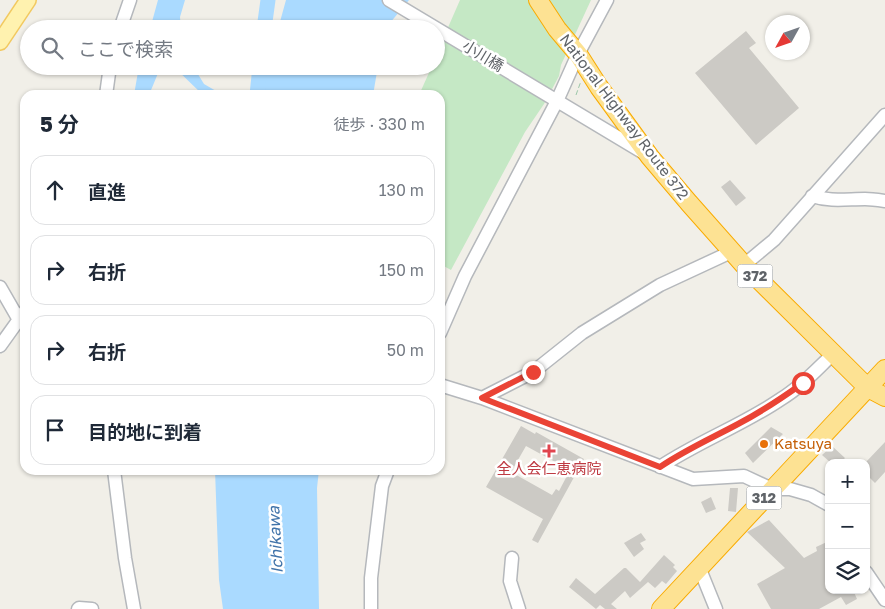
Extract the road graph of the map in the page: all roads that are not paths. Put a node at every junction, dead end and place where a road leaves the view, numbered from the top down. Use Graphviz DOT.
graph roads {
  1 [pos="28,0"];
  2 [pos="130,0"];
  3 [pos="389,0"];
  4 [pos="538,0"];
  5 [pos="607,0"];
  6 [pos="123,20"];
  7 [pos="422,20"];
  8 [pos="445,34"];
  9 [pos="0,42"];
  10 [pos="578,54"];
  11 [pos="109,75"];
  12 [pos="107,90"];
  13 [pos="554,99"];
  14 [pos="885,115"];
  15 [pos="650,157"];
  16 [pos="812,196"];
  17 [pos="885,201"];
  18 [pos="731,252"];
  19 [pos="744,265"];
  20 [pos="0,287"];
  21 [pos="20,313"];
  22 [pos="20,319"];
  23 [pos="445,322"];
  24 [pos="0,346"];
  25 [pos="833,354"];
  26 [pos="885,369"];
  27 [pos="445,387"];
  28 [pos="868,388"];
  29 [pos="885,397"];
  30 [pos="482,398"];
  31 [pos="660,467"];
  32 [pos="115,475"];
  33 [pos="386,475"];
  34 [pos="772,489"];
  35 [pos="827,504"];
  36 [pos="512,558"];
  37 [pos="699,567"];
  38 [pos="870,578"];
  39 [pos="885,600"];
  40 [pos="78,609"];
  41 [pos="92,609"];
  42 [pos="134,609"];
  43 [pos="371,609"];
  44 [pos="519,609"];
  45 [pos="661,609"];
  46 [pos="716,609"];
  1 -- 9 [label="main road"];
  2 -- 6 [label="street"];
  3 -- 7 [label="street, 小川橋"];
  4 -- 10 [label="highway, National Highway Route 372 / 372"];
  5 -- 10 [label="street"];
  8 -- 13 [label="street, 小川橋"];
  10 -- 13 [label="street"];
  10 -- 15 [label="highway, National Highway Route 372 / 372"];
  11 -- 12 [label="street"];
  13 -- 15 [label="street, 小川橋"];
  13 -- 23 [label="street"];
  14 -- 16 [label="street"];
  15 -- 18 [label="highway, National Highway Route 372 / 372"];
  16 -- 17 [label="street"];
  16 -- 19 [label="street"];
  18 -- 19 [label="highway, National Highway Route 372 / 372"];
  18 -- 30 [label="street"];
  19 -- 25 [label="highway, National Highway Route 372 / 372"];
  20 -- 21 [label="street"];
  22 -- 24 [label="street"];
  25 -- 28 [label="highway, National Highway Route 372 / 372"];
  25 -- 31 [label="street"];
  26 -- 28 [label="highway, 312"];
  27 -- 30 [label="street"];
  28 -- 29 [label="highway, National Highway Route 372 / 372"];
  28 -- 34 [label="highway, 312"];
  30 -- 31 [label="street"];
  31 -- 34 [label="street"];
  32 -- 42 [label="street"];
  33 -- 43 [label="street"];
  34 -- 35 [label="street"];
  34 -- 37 [label="highway, 312"];
  36 -- 44 [label="street"];
  37 -- 45 [label="highway, 312"];
  37 -- 46 [label="street"];
  38 -- 39 [label="street"];
  40 -- 41 [label="street"];
}
